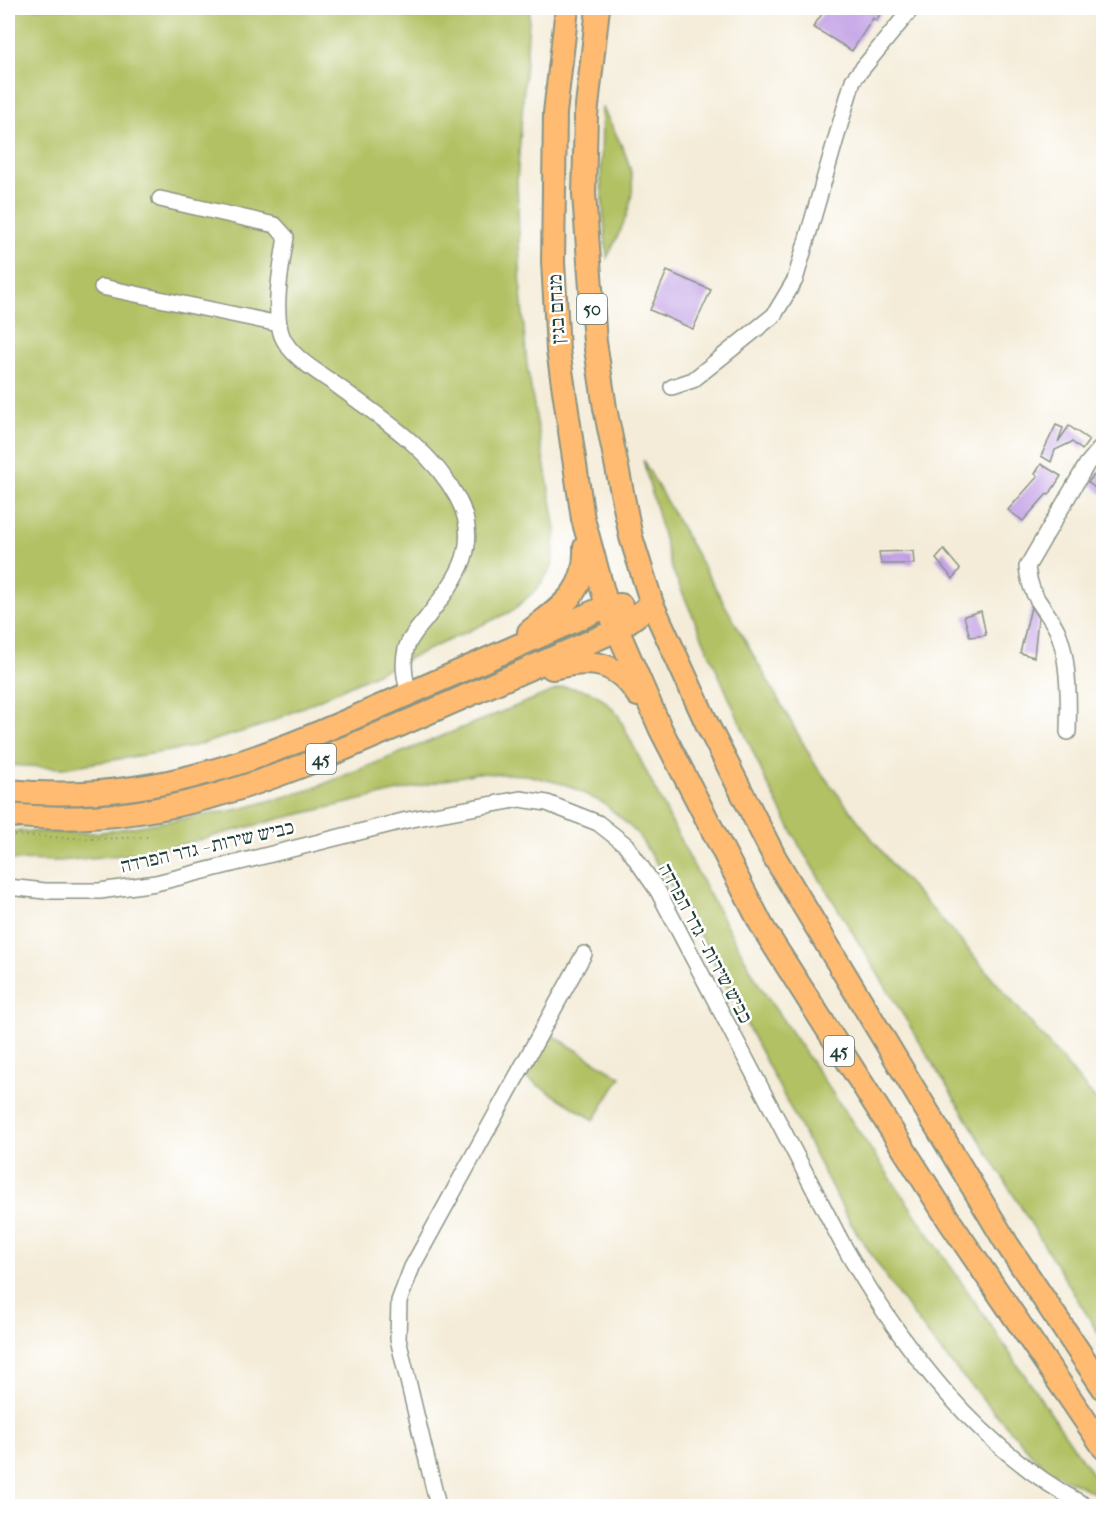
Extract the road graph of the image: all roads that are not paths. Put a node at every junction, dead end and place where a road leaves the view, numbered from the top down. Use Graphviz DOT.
graph roads {
  1 [pos="567,8"];
  2 [pos="598,8"];
  3 [pos="912,8"];
  4 [pos="160,199"];
  5 [pos="102,287"];
  6 [pos="279,324"];
  7 [pos="672,387"];
  8 [pos="1104,444"];
  9 [pos="583,519"];
  10 [pos="652,604"];
  11 [pos="607,606"];
  12 [pos="616,630"];
  13 [pos="503,652"];
  14 [pos="501,680"];
  15 [pos="410,694"];
  16 [pos="661,730"];
  17 [pos="1068,732"];
  18 [pos="8,791"];
  19 [pos="8,815"];
  20 [pos="8,887"];
  21 [pos="584,954"];
  22 [pos="1104,1389"];
  23 [pos="1104,1448"];
  24 [pos="438,1506"];
  25 [pos="1086,1506"];
  1 -- 9 [label="highway, מנחם בגין / 50"];
  2 -- 10 [label="highway, מנחם בגין / 50"];
  3 -- 7 [label="street"];
  4 -- 6 [label="street"];
  5 -- 6 [label="street"];
  6 -- 15 [label="street"];
  8 -- 17 [label="street"];
  9 -- 11 [label="highway, מנחם בגין / 50"];
  9 -- 13 [label="highway"];
  10 -- 11 [label="highway, 45"];
  10 -- 12 [label="highway, 45"];
  10 -- 22 [label="highway, 45"];
  11 -- 12 [label="highway, 45"];
  11 -- 13 [label="highway, 45"];
  12 -- 14 [label="highway, 45"];
  12 -- 16 [label="highway, 45"];
  13 -- 15 [label="highway, 45"];
  14 -- 16 [label="highway"];
  14 -- 19 [label="highway, 45"];
  15 -- 18 [label="highway, 45"];
  16 -- 23 [label="highway, 45"];
  20 -- 25 [label="street, כביש שירות - גדר הפרדה"];
  21 -- 24 [label="street"];
}
